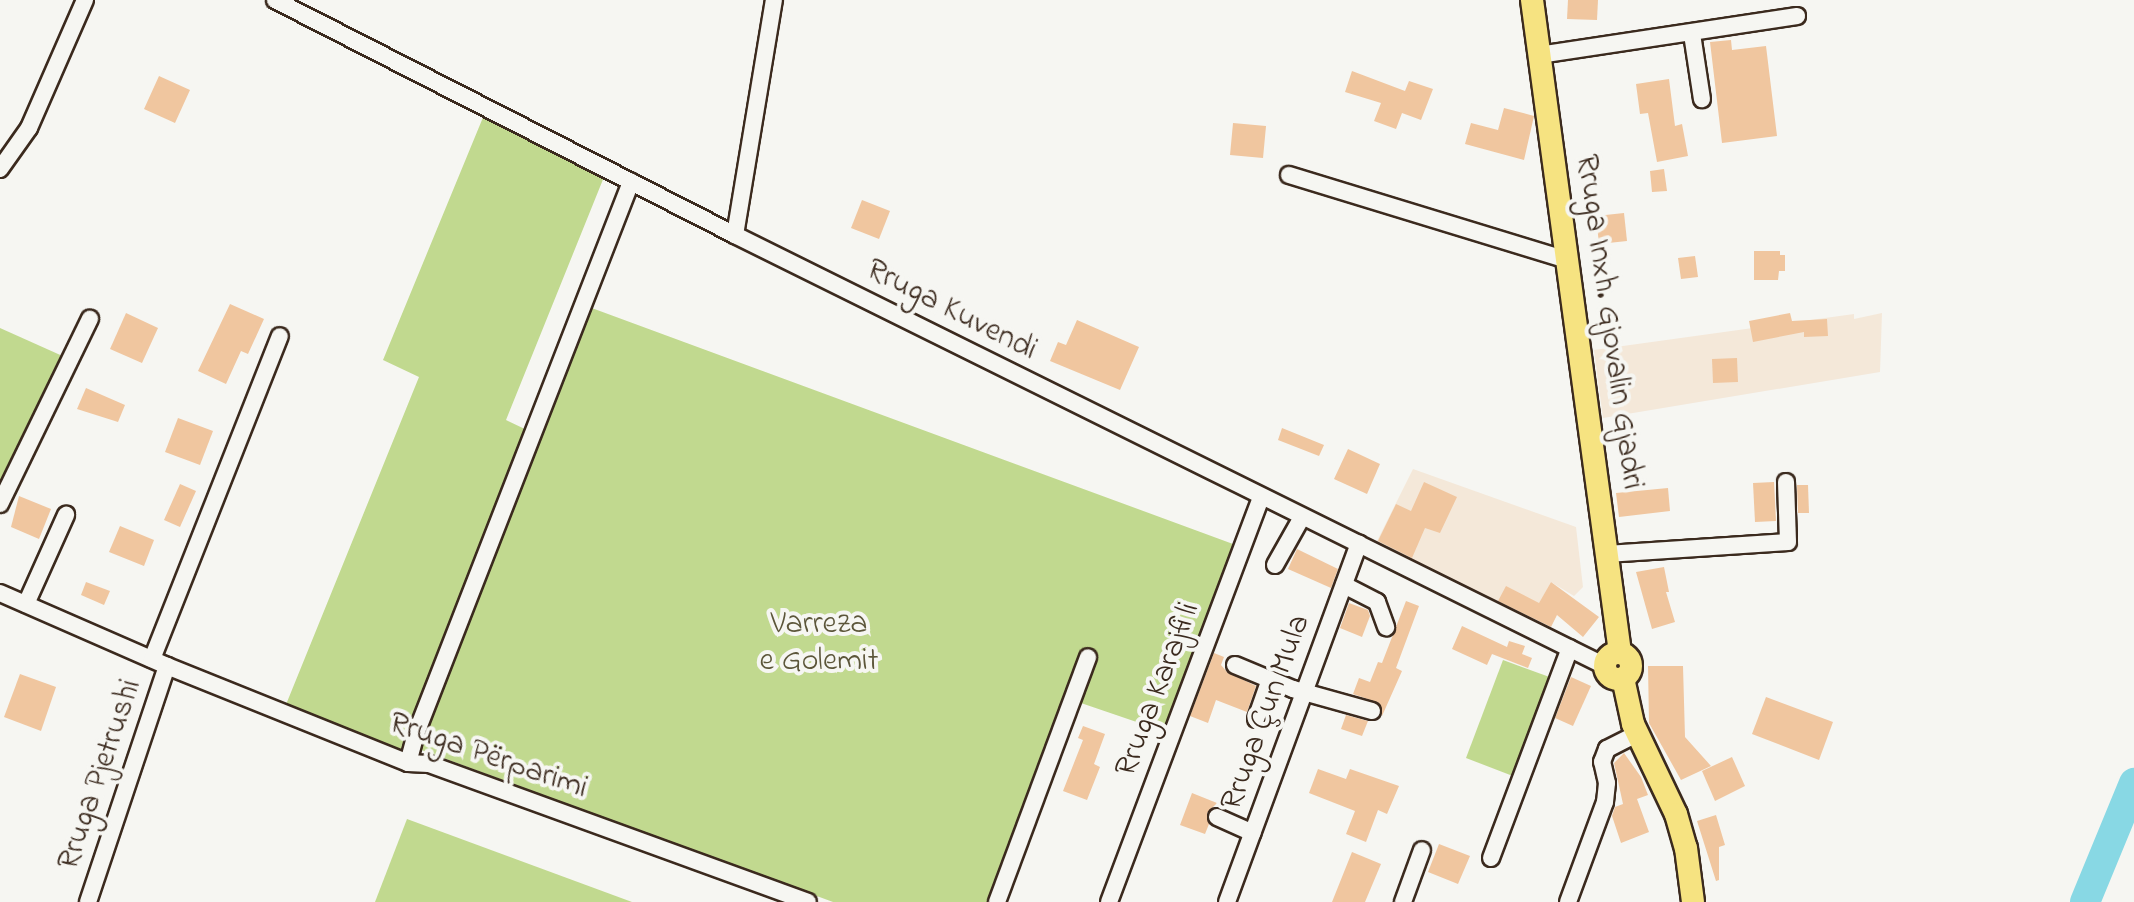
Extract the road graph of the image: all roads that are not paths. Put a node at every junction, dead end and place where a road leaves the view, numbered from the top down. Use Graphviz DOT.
graph roads {
  1 [pos="85,0"];
  2 [pos="275,0"];
  3 [pos="774,0"];
  4 [pos="1532,0"];
  5 [pos="1797,16"];
  6 [pos="1692,34"];
  7 [pos="1539,55"];
  8 [pos="1702,99"];
  9 [pos="0,169"];
  10 [pos="1289,175"];
  11 [pos="631,182"];
  12 [pos="735,235"];
  13 [pos="1567,260"];
  14 [pos="90,319"];
  15 [pos="280,336"];
  16 [pos="1786,482"];
  17 [pos="1261,497"];
  18 [pos="0,504"];
  19 [pos="66,515"];
  20 [pos="1302,517"];
  21 [pos="1359,544"];
  22 [pos="1607,554"];
  23 [pos="1275,565"];
  24 [pos="1344,585"];
  25 [pos="0,593"];
  26 [pos="26,604"];
  27 [pos="1386,627"];
  28 [pos="1570,648"];
  29 [pos="1088,657"];
  30 [pos="160,662"];
  31 [pos="1235,665"];
  32 [pos="1616,666"];
  33 [pos="1270,679"];
  34 [pos="1305,691"];
  35 [pos="1372,711"];
  36 [pos="1256,719"];
  37 [pos="1637,734"];
  38 [pos="408,763"];
  39 [pos="1217,817"];
  40 [pos="1253,833"];
  41 [pos="1422,850"];
  42 [pos="1491,858"];
  43 [pos="88,902"];
  44 [pos="808,902"];
  45 [pos="997,902"];
  46 [pos="1109,902"];
  47 [pos="1227,902"];
  48 [pos="1403,902"];
  49 [pos="1568,902"];
  50 [pos="1693,902"];
  1 -- 9 [label="street"];
  2 -- 11 [label="street, Rruga Kuvendi"];
  3 -- 12 [label="street"];
  4 -- 7 [label="main road, Rruga Inxh. Gjovalin Gjadri"];
  5 -- 6 [label="street"];
  6 -- 7 [label="street"];
  6 -- 8 [label="street"];
  7 -- 13 [label="main road, Rruga Inxh. Gjovalin Gjadri"];
  10 -- 13 [label="street"];
  11 -- 12 [label="street, Rruga Kuvendi"];
  11 -- 38 [label="street"];
  12 -- 17 [label="street, Rruga Kuvendi"];
  13 -- 22 [label="main road, Rruga Inxh. Gjovalin Gjadri"];
  14 -- 18 [label="street"];
  15 -- 30 [label="street"];
  16 -- 22 [label="street"];
  17 -- 20 [label="street, Rruga Kuvendi"];
  17 -- 46 [label="street, Rruga Karajfili"];
  19 -- 26 [label="street"];
  20 -- 21 [label="street, Rruga Kuvendi"];
  20 -- 23 [label="street"];
  21 -- 24 [label="street, Rruga Çun Mula"];
  21 -- 28 [label="street, Rruga Kuvendi"];
  22 -- 32 [label="main road, Rruga Inxh. Gjovalin Gjadri"];
  24 -- 27 [label="street"];
  24 -- 34 [label="street, Rruga Çun Mula"];
  25 -- 26 [label="street, Rruga Përparimi"];
  26 -- 30 [label="street, Rruga Përparimi"];
  28 -- 32 [label="street, Rruga Kuvendi"];
  28 -- 42 [label="street"];
  29 -- 45 [label="street"];
  30 -- 38 [label="street, Rruga Përparimi"];
  30 -- 43 [label="street, Rruga Pjetrushi"];
  31 -- 33 [label="street"];
  32 -- 37 [label="main road, Rruga Inxh. Gjovalin Gjadri"];
  33 -- 34 [label="street"];
  33 -- 36 [label="street"];
  34 -- 35 [label="street"];
  34 -- 40 [label="street, Rruga Çun Mula"];
  37 -- 49 [label="street"];
  37 -- 50 [label="main road, Rruga Inxh. Gjovalin Gjadri"];
  38 -- 44 [label="street, Rruga Përparimi"];
  39 -- 40 [label="street"];
  40 -- 47 [label="street, Rruga Çun Mula"];
  41 -- 48 [label="street"];
}
